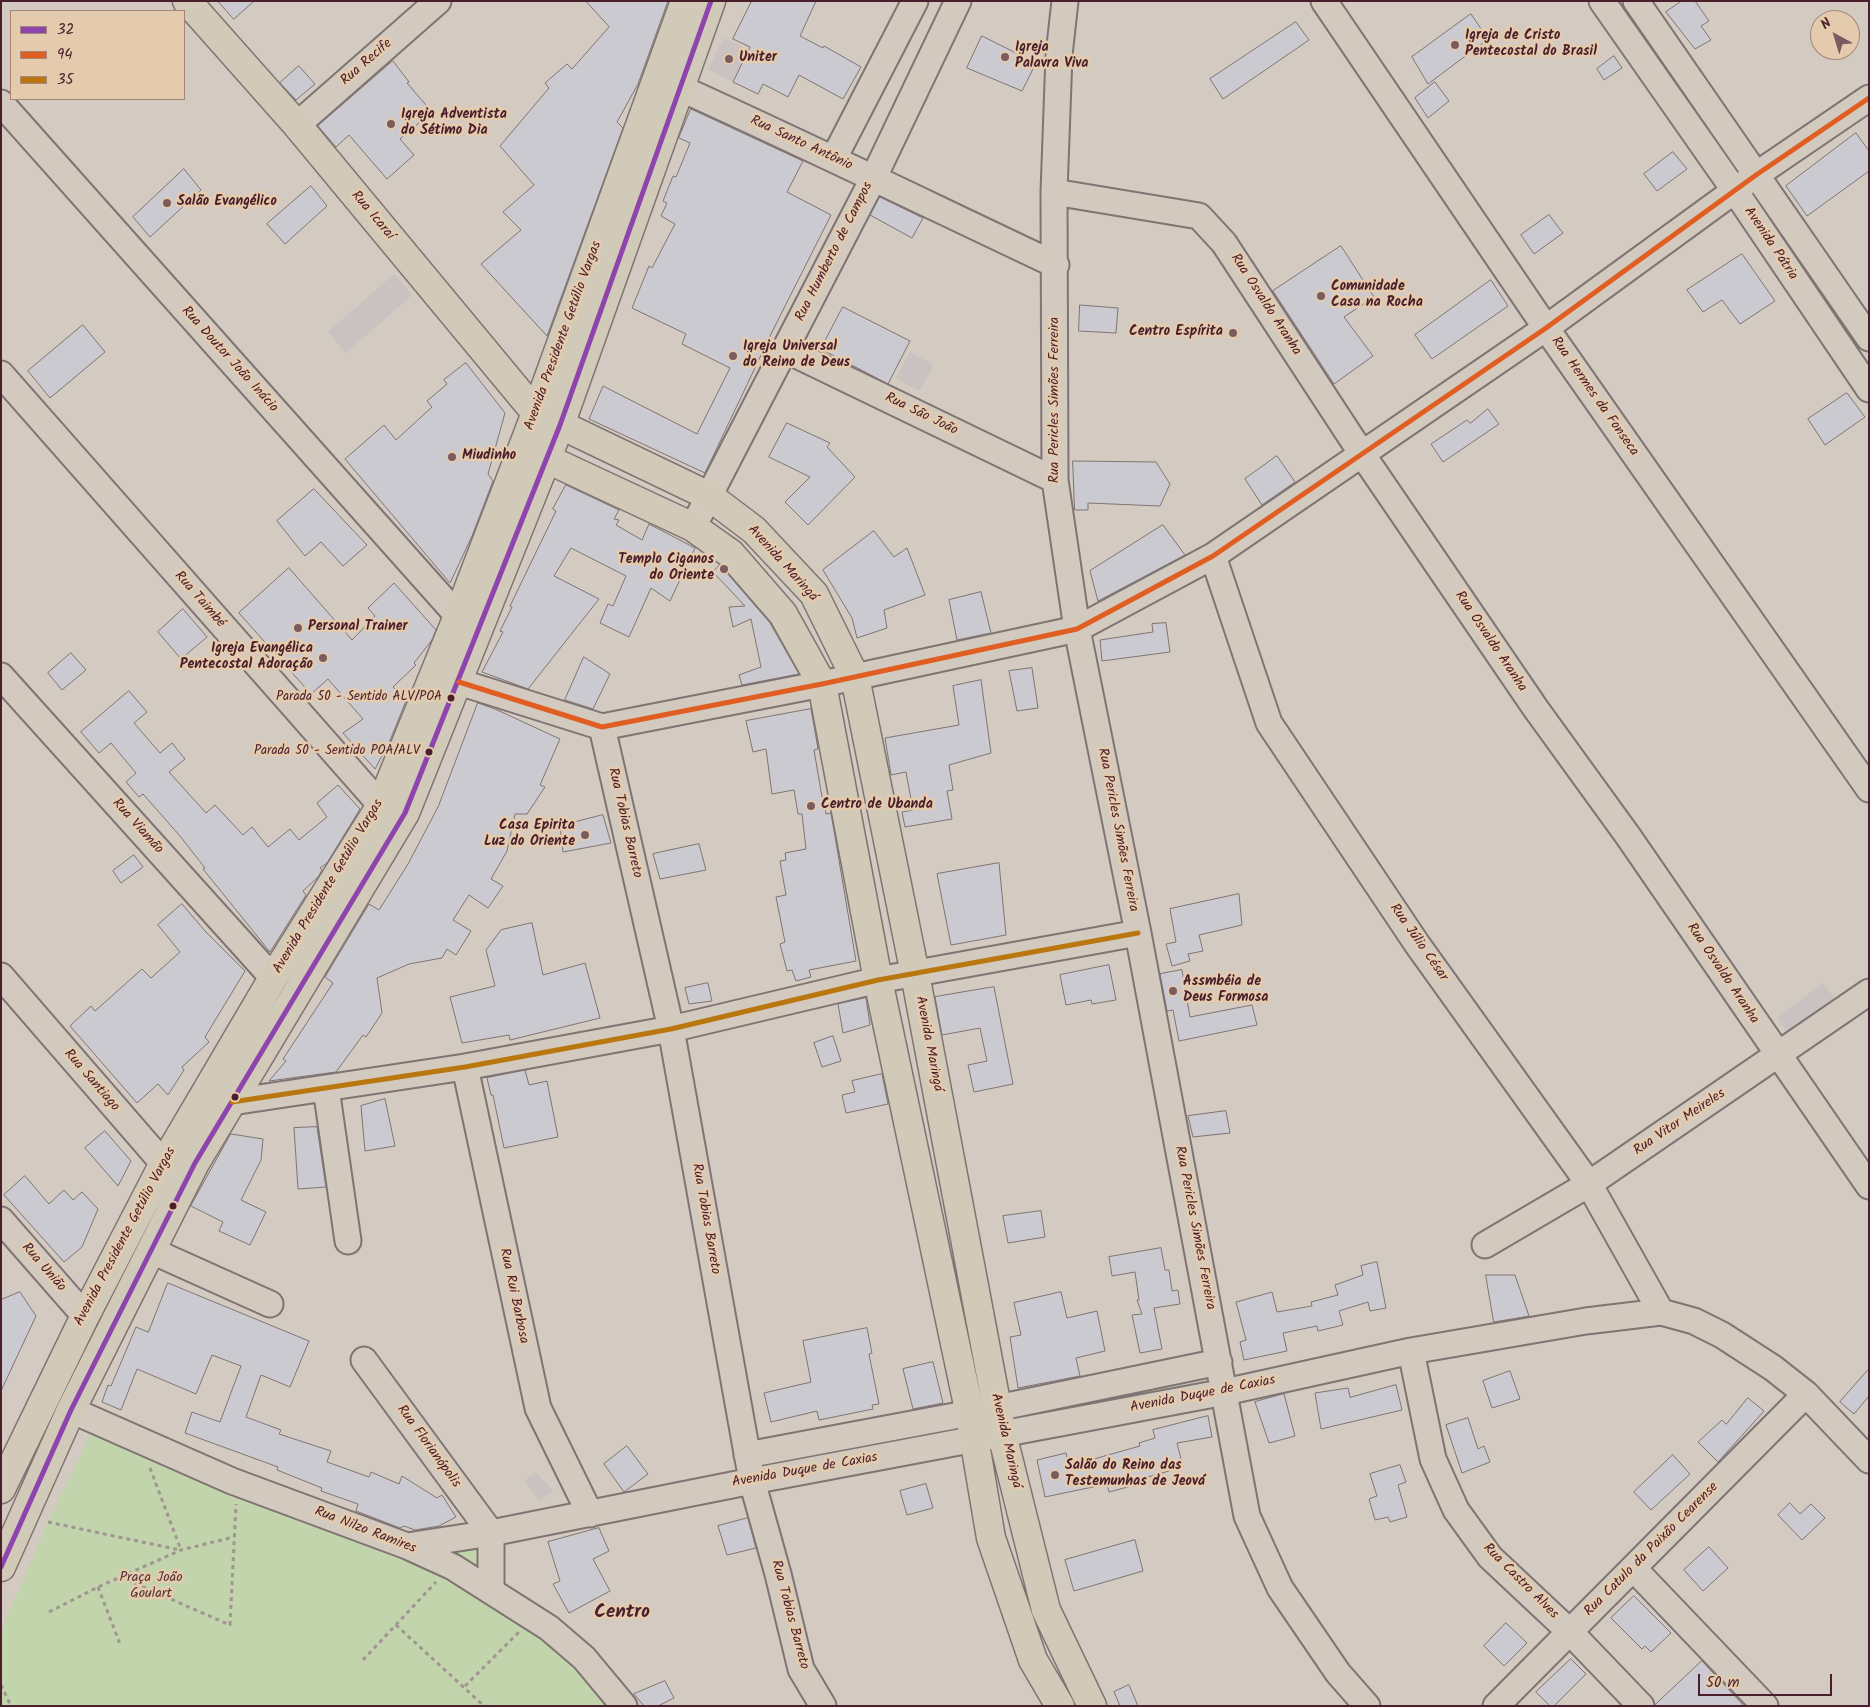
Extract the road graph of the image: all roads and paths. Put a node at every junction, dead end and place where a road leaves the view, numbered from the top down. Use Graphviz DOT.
graph roads {
  1 [pos="187,1"];
  2 [pos="438,1"];
  3 [pos="685,1"];
  4 [pos="711,1"];
  5 [pos="915,1"];
  6 [pos="958,1"];
  7 [pos="1065,1"];
  8 [pos="1324,1"];
  9 [pos="1602,1"];
  10 [pos="1636,1"];
  11 [pos="680,88"];
  12 [pos="1869,98"];
  13 [pos="1,103"];
  14 [pos="297,125"];
  15 [pos="834,158"];
  16 [pos="1756,174"];
  17 [pos="872,179"];
  18 [pos="1735,191"];
  19 [pos="1054,192"];
  20 [pos="1056,265"];
  21 [pos="1546,328"];
  22 [pos="1869,338"];
  23 [pos="786,350"];
  24 [pos="1,374"];
  25 [pos="1869,389"];
  26 [pos="548,419"];
  27 [pos="523,448"];
  28 [pos="1362,454"];
  29 [pos="547,459"];
  30 [pos="1055,480"];
  31 [pos="709,496"];
  32 [pos="693,527"];
  33 [pos="1213,556"];
  34 [pos="458,616"];
  35 [pos="1077,629"];
  36 [pos="1,676"];
  37 [pos="855,677"];
  38 [pos="459,682"];
  39 [pos="822,684"];
  40 [pos="602,727"];
  41 [pos="1860,760"];
  42 [pos="1869,789"];
  43 [pos="389,816"];
  44 [pos="1138,933"];
  45 [pos="915,974"];
  46 [pos="1,976"];
  47 [pos="274,978"];
  48 [pos="878,980"];
  49 [pos="1869,992"];
  50 [pos="671,1029"];
  51 [pos="1778,1056"];
  52 [pos="464,1067"];
  53 [pos="326,1088"];
  54 [pos="232,1102"];
  55 [pos="163,1165"];
  56 [pos="1589,1184"];
  57 [pos="183,1185"];
  58 [pos="1869,1186"];
  59 [pos="1,1220"];
  60 [pos="348,1241"];
  61 [pos="1485,1245"];
  62 [pos="150,1250"];
  63 [pos="270,1304"];
  64 [pos="1662,1312"];
  65 [pos="84,1316"];
  66 [pos="1411,1351"];
  67 [pos="364,1360"];
  68 [pos="1219,1362"];
  69 [pos="1225,1392"];
  70 [pos="1806,1394"];
  71 [pos="71,1410"];
  72 [pos="970,1414"];
  73 [pos="1000,1421"];
  74 [pos="974,1440"];
  75 [pos="141,1442"];
  76 [pos="747,1455"];
  77 [pos="1869,1460"];
  78 [pos="752,1481"];
  79 [pos="1,1489"];
  80 [pos="236,1496"];
  81 [pos="590,1514"];
  82 [pos="48,1522"];
  83 [pos="492,1533"];
  84 [pos="234,1537"];
  85 [pos="407,1546"];
  86 [pos="181,1550"];
  87 [pos="3,1555"];
  88 [pos="1634,1569"];
  89 [pos="120,1577"];
  90 [pos="436,1582"];
  91 [pos="98,1587"];
  92 [pos="491,1590"];
  93 [pos="49,1612"];
  94 [pos="396,1624"];
  95 [pos="520,1630"];
  96 [pos="1570,1632"];
  97 [pos="120,1644"];
  98 [pos="363,1660"];
  99 [pos="1,1685"];
  100 [pos="465,1686"];
  101 [pos="11,1706"];
  102 [pos="484,1706"];
  103 [pos="624,1706"];
  104 [pos="823,1706"];
  105 [pos="1060,1706"];
  106 [pos="1092,1706"];
  107 [pos="1367,1706"];
  108 [pos="1496,1706"];
  109 [pos="1641,1706"];
  110 [pos="1765,1706"];
  1 -- 14 [label="main road, Rua Icaraí"];
  2 -- 14 [label="street, Rua Recife"];
  3 -- 26 [label="main road, Avenida Presidente Getúlio Vargas"];
  4 -- 11 [label="main road, Avenida Presidente Getúlio Vargas"];
  5 -- 15 [label="street"];
  6 -- 17 [label="street, Rua Humberto de Campos"];
  7 -- 19 [label="street, Rua Pericles Simões Ferreira"];
  8 -- 21 [label="street, Rua Hermes da Fonseca"];
  9 -- 18 [label="street, Avenida Pátria"];
  10 -- 16 [label="street, Avenida Pátria"];
  11 -- 15 [label="street, Rua Santo Antônio"];
  11 -- 26 [label="main road, Avenida Presidente Getúlio Vargas"];
  12 -- 16 [label="street"];
  13 -- 34 [label="street, Rua Doutor João Inácio"];
  14 -- 26 [label="main road, Rua Icaraí"];
  15 -- 17 [label="street, Rua Santo Antônio"];
  16 -- 18 [label="street"];
  16 -- 22 [label="street, Avenida Pátria"];
  17 -- 20 [label="street, Rua Santo Antônio"];
  17 -- 23 [label="street, Rua Humberto de Campos"];
  18 -- 21 [label="street"];
  18 -- 25 [label="street, Avenida Pátria"];
  19 -- 20 [label="street, Rua Pericles Simões Ferreira"];
  19 -- 28 [label="street, Rua Osvaldo Aranha"];
  20 -- 30 [label="street, Rua Pericles Simões Ferreira"];
  21 -- 28 [label="street"];
  21 -- 41 [label="street, Rua Hermes da Fonseca"];
  23 -- 30 [label="street, Rua São João"];
  23 -- 31 [label="street, Rua Humberto de Campos"];
  24 -- 43 [label="street, Rua Taimbé"];
  26 -- 27 [label="main road, Avenida Presidente Getúlio Vargas"];
  26 -- 29 [label="main road, Avenida Presidente Getúlio Vargas"];
  26 -- 31 [label="main road, Avenida Maringá"];
  27 -- 29 [label="main road, Avenida Maringá"];
  27 -- 34 [label="main road, Avenida Presidente Getúlio Vargas"];
  28 -- 33 [label="street"];
  28 -- 51 [label="street, Rua Osvaldo Aranha"];
  29 -- 32 [label="main road, Avenida Maringá"];
  29 -- 38 [label="main road, Avenida Presidente Getúlio Vargas"];
  30 -- 35 [label="street, Rua Pericles Simões Ferreira"];
  31 -- 32 [label="street, Rua Humberto de Campos"];
  31 -- 37 [label="main road, Avenida Maringá"];
  32 -- 39 [label="main road, Avenida Maringá"];
  33 -- 35 [label="street"];
  33 -- 56 [label="street, Rua Júlio César"];
  34 -- 43 [label="main road, Avenida Presidente Getúlio Vargas"];
  35 -- 37 [label="street"];
  35 -- 44 [label="street, Rua Pericles Simões Ferreira"];
  36 -- 47 [label="street, Rua Viamão"];
  37 -- 39 [label="street"];
  37 -- 45 [label="main road, Avenida Maringá"];
  38 -- 40 [label="street"];
  38 -- 43 [label="main road, Avenida Presidente Getúlio Vargas"];
  39 -- 40 [label="street"];
  39 -- 48 [label="main road, Avenida Maringá"];
  40 -- 50 [label="street, Rua Tobias Barreto"];
  41 -- 42 [label="street, Rua Hermes da Fonseca"];
  43 -- 47 [label="main road, Avenida Presidente Getúlio Vargas"];
  43 -- 54 [label="main road, Avenida Presidente Getúlio Vargas"];
  44 -- 45 [label="street"];
  44 -- 68 [label="street, Rua Pericles Simões Ferreira"];
  45 -- 48 [label="street"];
  45 -- 73 [label="main road, Avenida Maringá"];
  46 -- 55 [label="street, Rua Santiago"];
  47 -- 55 [label="main road, Avenida Presidente Getúlio Vargas"];
  48 -- 50 [label="street"];
  48 -- 72 [label="main road, Avenida Maringá"];
  49 -- 51 [label="street, Rua Vitor Meireles"];
  50 -- 52 [label="street"];
  50 -- 76 [label="street, Rua Tobias Barreto"];
  51 -- 56 [label="street, Rua Vitor Meireles"];
  51 -- 58 [label="street, Rua Osvaldo Aranha"];
  52 -- 53 [label="street"];
  52 -- 81 [label="street, Rua Rui Barbosa"];
  53 -- 54 [label="street"];
  53 -- 60 [label="street"];
  54 -- 57 [label="main road, Avenida Presidente Getúlio Vargas"];
  55 -- 57 [label="street, Rua Santiago"];
  55 -- 65 [label="main road, Avenida Presidente Getúlio Vargas"];
  56 -- 61 [label="street, Rua Vitor Meireles"];
  56 -- 64 [label="street, Rua Júlio César"];
  57 -- 62 [label="main road, Avenida Presidente Getúlio Vargas"];
  59 -- 65 [label="street, Rua União"];
  62 -- 63 [label="street"];
  62 -- 71 [label="main road, Avenida Presidente Getúlio Vargas"];
  64 -- 66 [label="street, Avenida Duque de Caxias"];
  64 -- 70 [label="street, Avenida Duque de Caxias"];
  65 -- 79 [label="main road, Avenida Presidente Getúlio Vargas"];
  66 -- 69 [label="street, Avenida Duque de Caxias"];
  66 -- 96 [label="street, Rua Castro Alves"];
  67 -- 83 [label="street, Rua Florianópolis"];
  68 -- 69 [label="street, Rua Pericles Simões Ferreira"];
  68 -- 73 [label="street, Avenida Duque de Caxias"];
  69 -- 73 [label="street, Avenida Duque de Caxias"];
  69 -- 107 [label="street, Rua Pericles Simões Ferreira"];
  70 -- 77 [label="street, Avenida Duque de Caxias"];
  70 -- 88 [label="street, Rua Catulo da Paixão Cearense"];
  71 -- 75 [label="street, Rua Nilzo Ramires"];
  71 -- 87 [label="main road, Avenida Presidente Getúlio Vargas"];
  72 -- 73 [label="street, Avenida Duque de Caxias"];
  72 -- 74 [label="main road, Avenida Maringá"];
  72 -- 76 [label="street, Avenida Duque de Caxias"];
  73 -- 74 [label="street, Avenida Duque de Caxias"];
  73 -- 106 [label="main road, Avenida Maringá"];
  74 -- 78 [label="street, Avenida Duque de Caxias"];
  74 -- 105 [label="main road, Avenida Maringá"];
  75 -- 85 [label="street, Rua Nilzo Ramires"];
  75 -- 86 [label="path"];
  76 -- 78 [label="street, Rua Tobias Barreto"];
  78 -- 81 [label="street, Avenida Duque de Caxias"];
  78 -- 104 [label="street, Rua Tobias Barreto"];
  80 -- 84 [label="path"];
  81 -- 83 [label="street, Avenida Duque de Caxias"];
  82 -- 86 [label="path"];
  83 -- 85 [label="street, Avenida Duque de Caxias"];
  83 -- 92 [label="street"];
  84 -- 86 [label="path"];
  84 -- 89 [label="path"];
  85 -- 92 [label="street, Rua Nilzo Ramires"];
  86 -- 89 [label="path"];
  88 -- 96 [label="street, Rua Catulo da Paixão Cearense"];
  88 -- 110 [label="street"];
  89 -- 91 [label="path"];
  90 -- 94 [label="path"];
  91 -- 93 [label="path"];
  91 -- 97 [label="path"];
  92 -- 103 [label="street, Rua Nilzo Ramires"];
  94 -- 98 [label="path"];
  94 -- 100 [label="path"];
  95 -- 100 [label="path"];
  96 -- 108 [label="street, Rua Catulo da Paixão Cearense"];
  96 -- 109 [label="street, Rua Castro Alves"];
  99 -- 101 [label="path"];
  100 -- 102 [label="path"];
}
